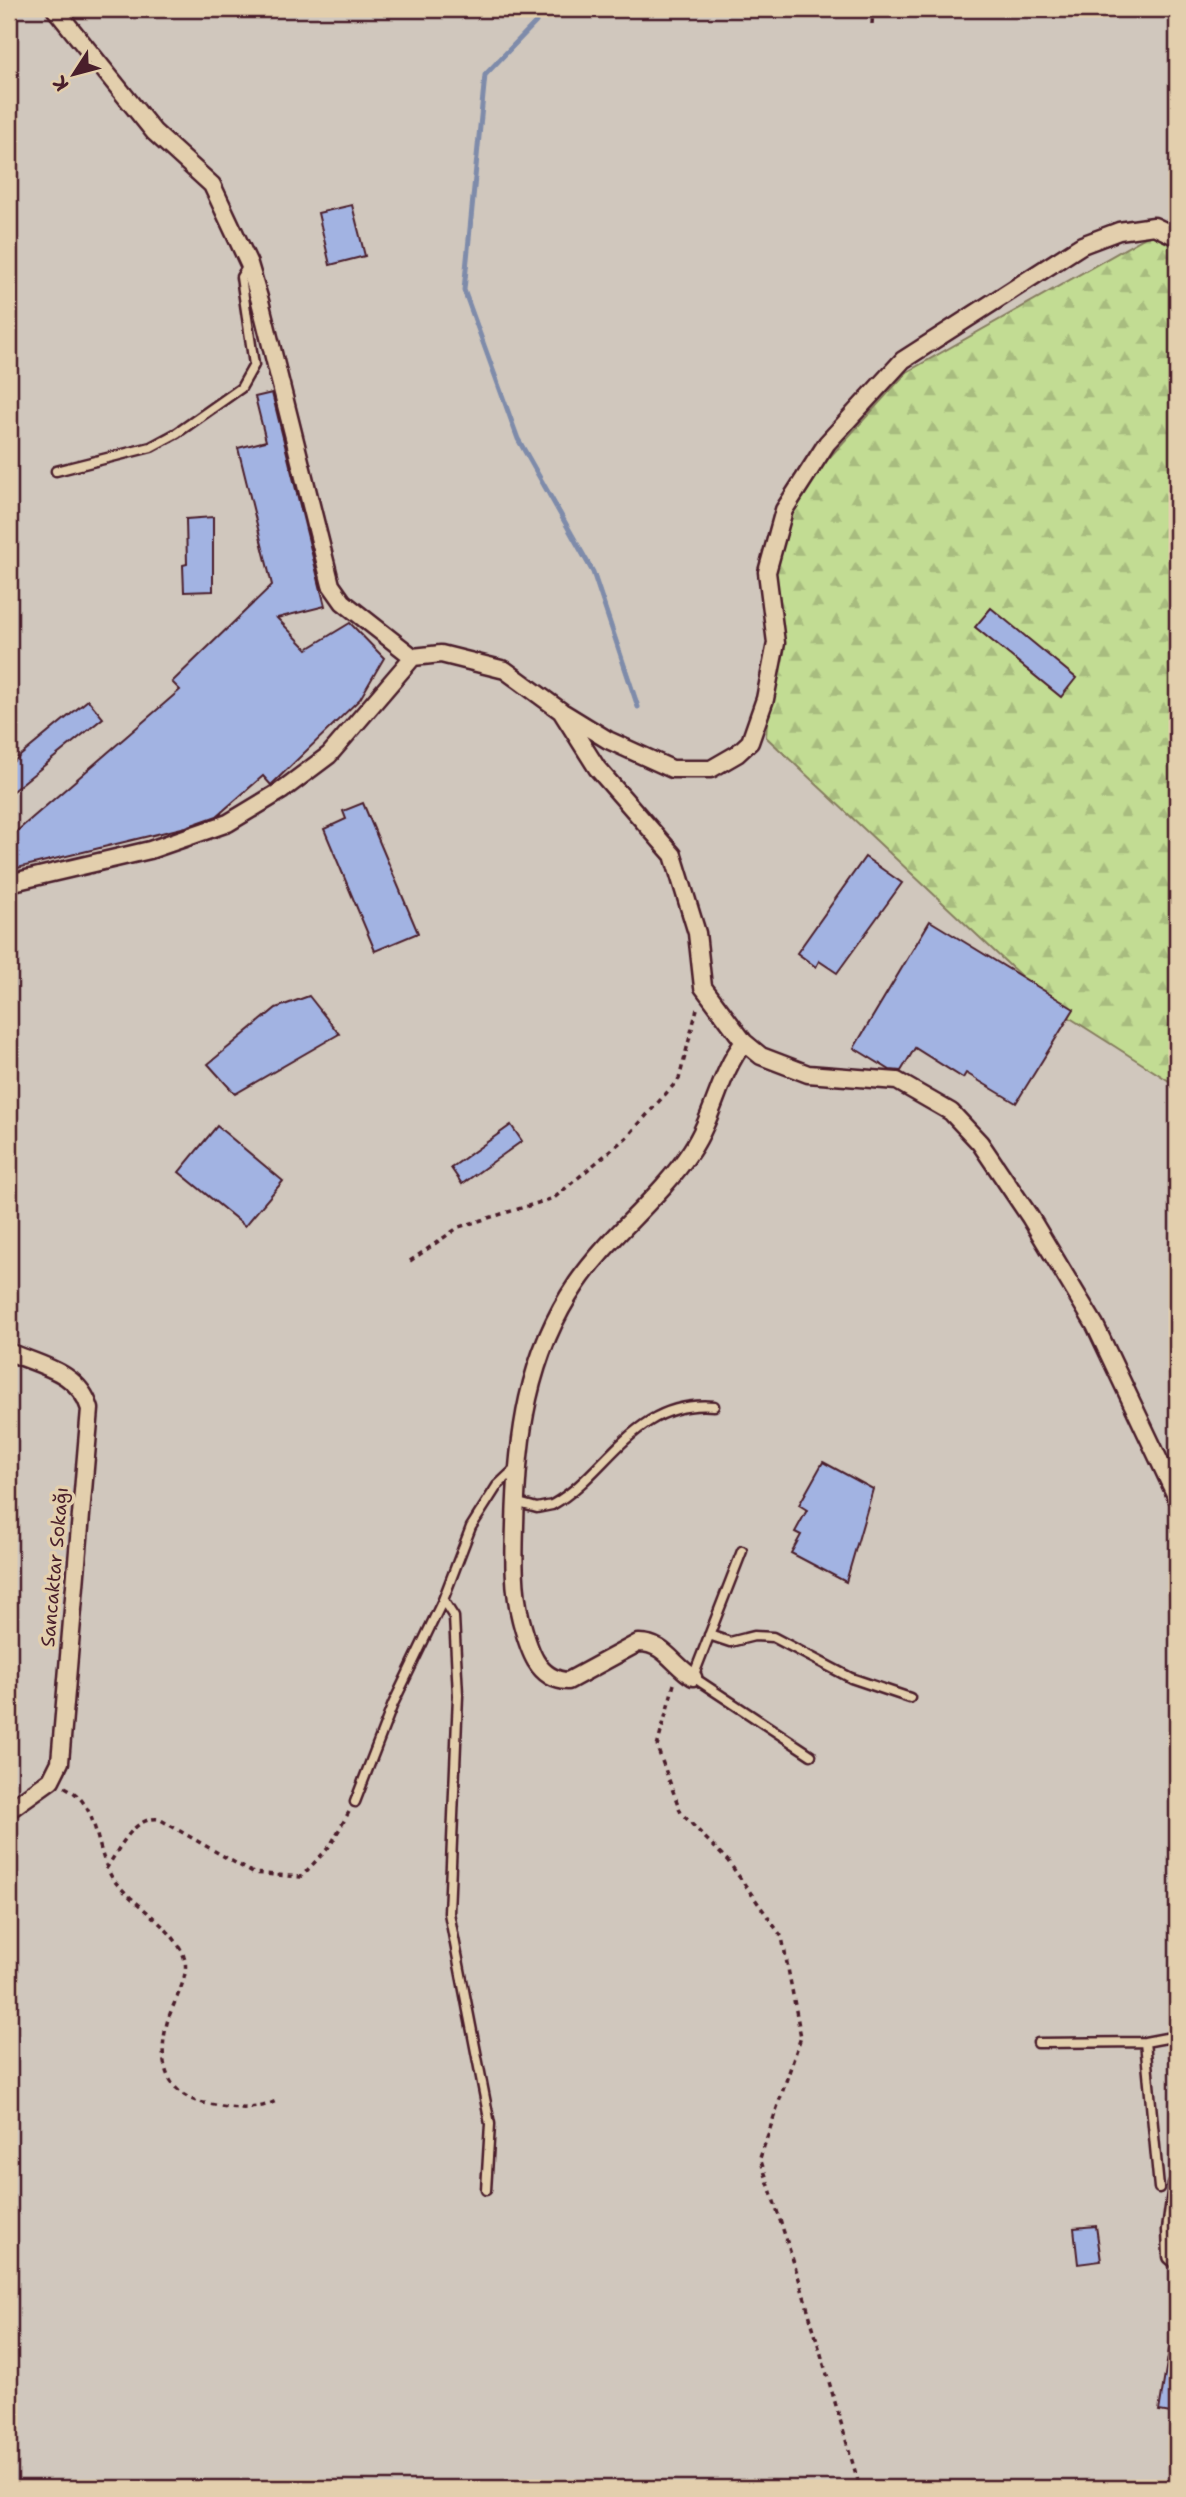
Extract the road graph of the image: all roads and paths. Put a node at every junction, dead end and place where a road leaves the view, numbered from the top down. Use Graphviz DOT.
graph roads {
  1 [pos="55,9"];
  2 [pos="873,9"];
  3 [pos="873,24"];
  4 [pos="1177,237"];
  5 [pos="249,264"];
  6 [pos="56,471"];
  7 [pos="413,657"];
  8 [pos="561,711"];
  9 [pos="9,883"];
  10 [pos="703,987"];
  11 [pos="744,1042"];
  12 [pos="410,1261"];
  13 [pos="9,1352"];
  14 [pos="714,1406"];
  15 [pos="516,1468"];
  16 [pos="1177,1498"];
  17 [pos="515,1502"];
  18 [pos="742,1551"];
  19 [pos="443,1600"];
  20 [pos="709,1635"];
  21 [pos="686,1673"];
  22 [pos="910,1698"];
  23 [pos="811,1755"];
  24 [pos="51,1780"];
  25 [pos="355,1802"];
  26 [pos="9,1810"];
  27 [pos="106,1869"];
  28 [pos="1177,2036"];
  29 [pos="1145,2042"];
  30 [pos="1038,2043"];
  31 [pos="276,2101"];
  32 [pos="1177,2185"];
  33 [pos="1159,2188"];
  34 [pos="486,2190"];
  35 [pos="1177,2260"];
  36 [pos="860,2488"];
  1 -- 5 [label="street"];
  2 -- 3 [label="path"];
  4 -- 8 [label="street"];
  5 -- 6 [label="lane"];
  5 -- 7 [label="street"];
  7 -- 8 [label="street"];
  7 -- 9 [label="street"];
  8 -- 10 [label="street"];
  10 -- 11 [label="street"];
  10 -- 12 [label="path"];
  11 -- 15 [label="street"];
  11 -- 16 [label="street"];
  13 -- 24 [label="street, Sancaktar Sokağı"];
  14 -- 17 [label="lane"];
  15 -- 17 [label="street"];
  15 -- 19 [label="lane"];
  17 -- 21 [label="street"];
  18 -- 20 [label="lane"];
  19 -- 25 [label="lane"];
  19 -- 34 [label="lane"];
  20 -- 21 [label="lane"];
  20 -- 22 [label="lane"];
  21 -- 23 [label="lane"];
  21 -- 36 [label="path"];
  24 -- 26 [label="street"];
  24 -- 27 [label="path"];
  25 -- 27 [label="path"];
  27 -- 31 [label="path"];
  28 -- 29 [label="lane"];
  29 -- 30 [label="lane"];
  29 -- 33 [label="lane"];
  32 -- 35 [label="street"];
}
